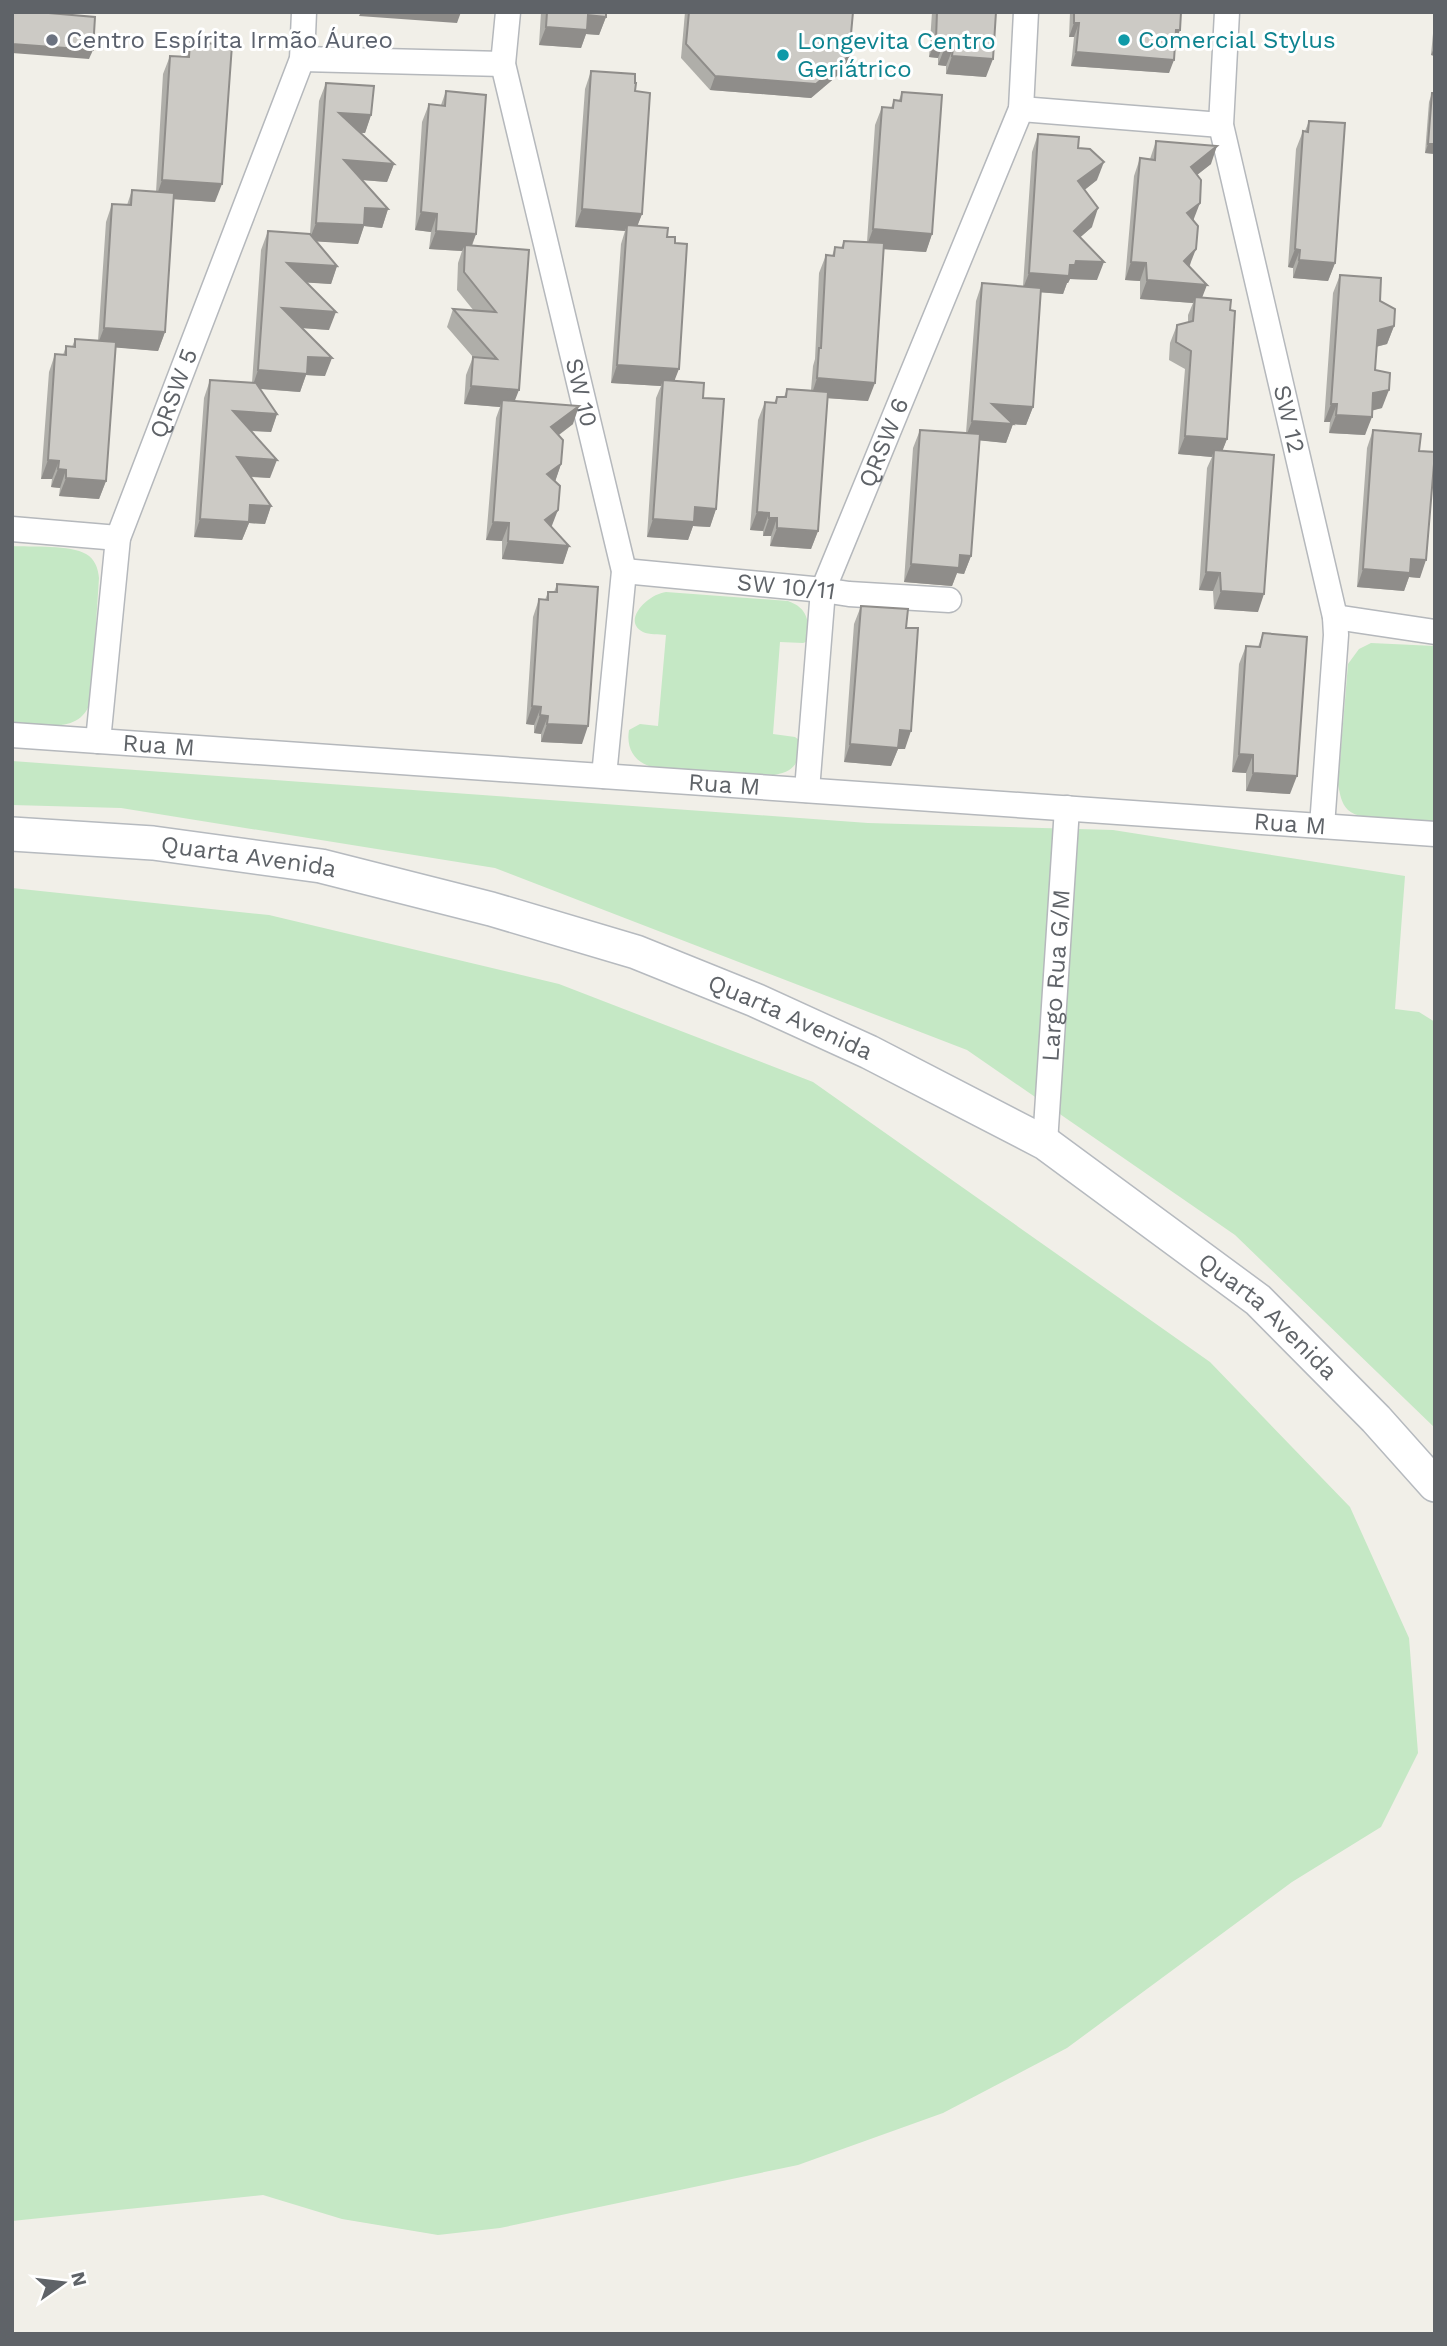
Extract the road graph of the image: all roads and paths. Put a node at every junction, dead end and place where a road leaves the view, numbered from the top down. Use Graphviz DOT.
graph roads {
  1 [pos="304,12"];
  2 [pos="508,12"];
  3 [pos="1026,12"];
  4 [pos="1227,12"];
  5 [pos="302,60"];
  6 [pos="503,64"];
  7 [pos="1021,108"];
  8 [pos="1221,125"];
  9 [pos="12,529"];
  10 [pos="118,538"];
  11 [pos="624,571"];
  12 [pos="823,590"];
  13 [pos="949,600"];
  14 [pos="1335,617"];
  15 [pos="1435,632"];
  16 [pos="12,735"];
  17 [pos="98,740"];
  18 [pos="604,776"];
  19 [pos="807,790"];
  20 [pos="1067,808"];
  21 [pos="1322,826"];
  22 [pos="12,834"];
  23 [pos="1435,834"];
  24 [pos="1045,1143"];
  25 [pos="1435,1485"];
  1 -- 5 [label="street, QRSW 5"];
  2 -- 6 [label="street, SW 10"];
  3 -- 7 [label="street, QRSW 6"];
  4 -- 8 [label="street, SW 12"];
  5 -- 6 [label="street"];
  5 -- 10 [label="street, QRSW 5"];
  6 -- 11 [label="street, SW 10"];
  7 -- 8 [label="street"];
  7 -- 12 [label="street, QRSW 6"];
  8 -- 14 [label="street, SW 12"];
  9 -- 10 [label="street"];
  10 -- 17 [label="street, QRSW 5"];
  11 -- 12 [label="street, SW 10/11"];
  11 -- 18 [label="street, SW 10"];
  12 -- 13 [label="street, SW 10/11"];
  12 -- 19 [label="street, QRSW 6"];
  14 -- 15 [label="street"];
  14 -- 21 [label="street, SW 12"];
  16 -- 17 [label="street, Rua M"];
  17 -- 18 [label="street, Rua M"];
  18 -- 19 [label="street, Rua M"];
  19 -- 20 [label="street, Rua M"];
  20 -- 21 [label="street, Rua M"];
  20 -- 24 [label="street, Largo Rua G/M"];
  21 -- 23 [label="street, Rua M"];
  22 -- 24 [label="main road, Quarta Avenida"];
  24 -- 25 [label="main road, Quarta Avenida"];
}
